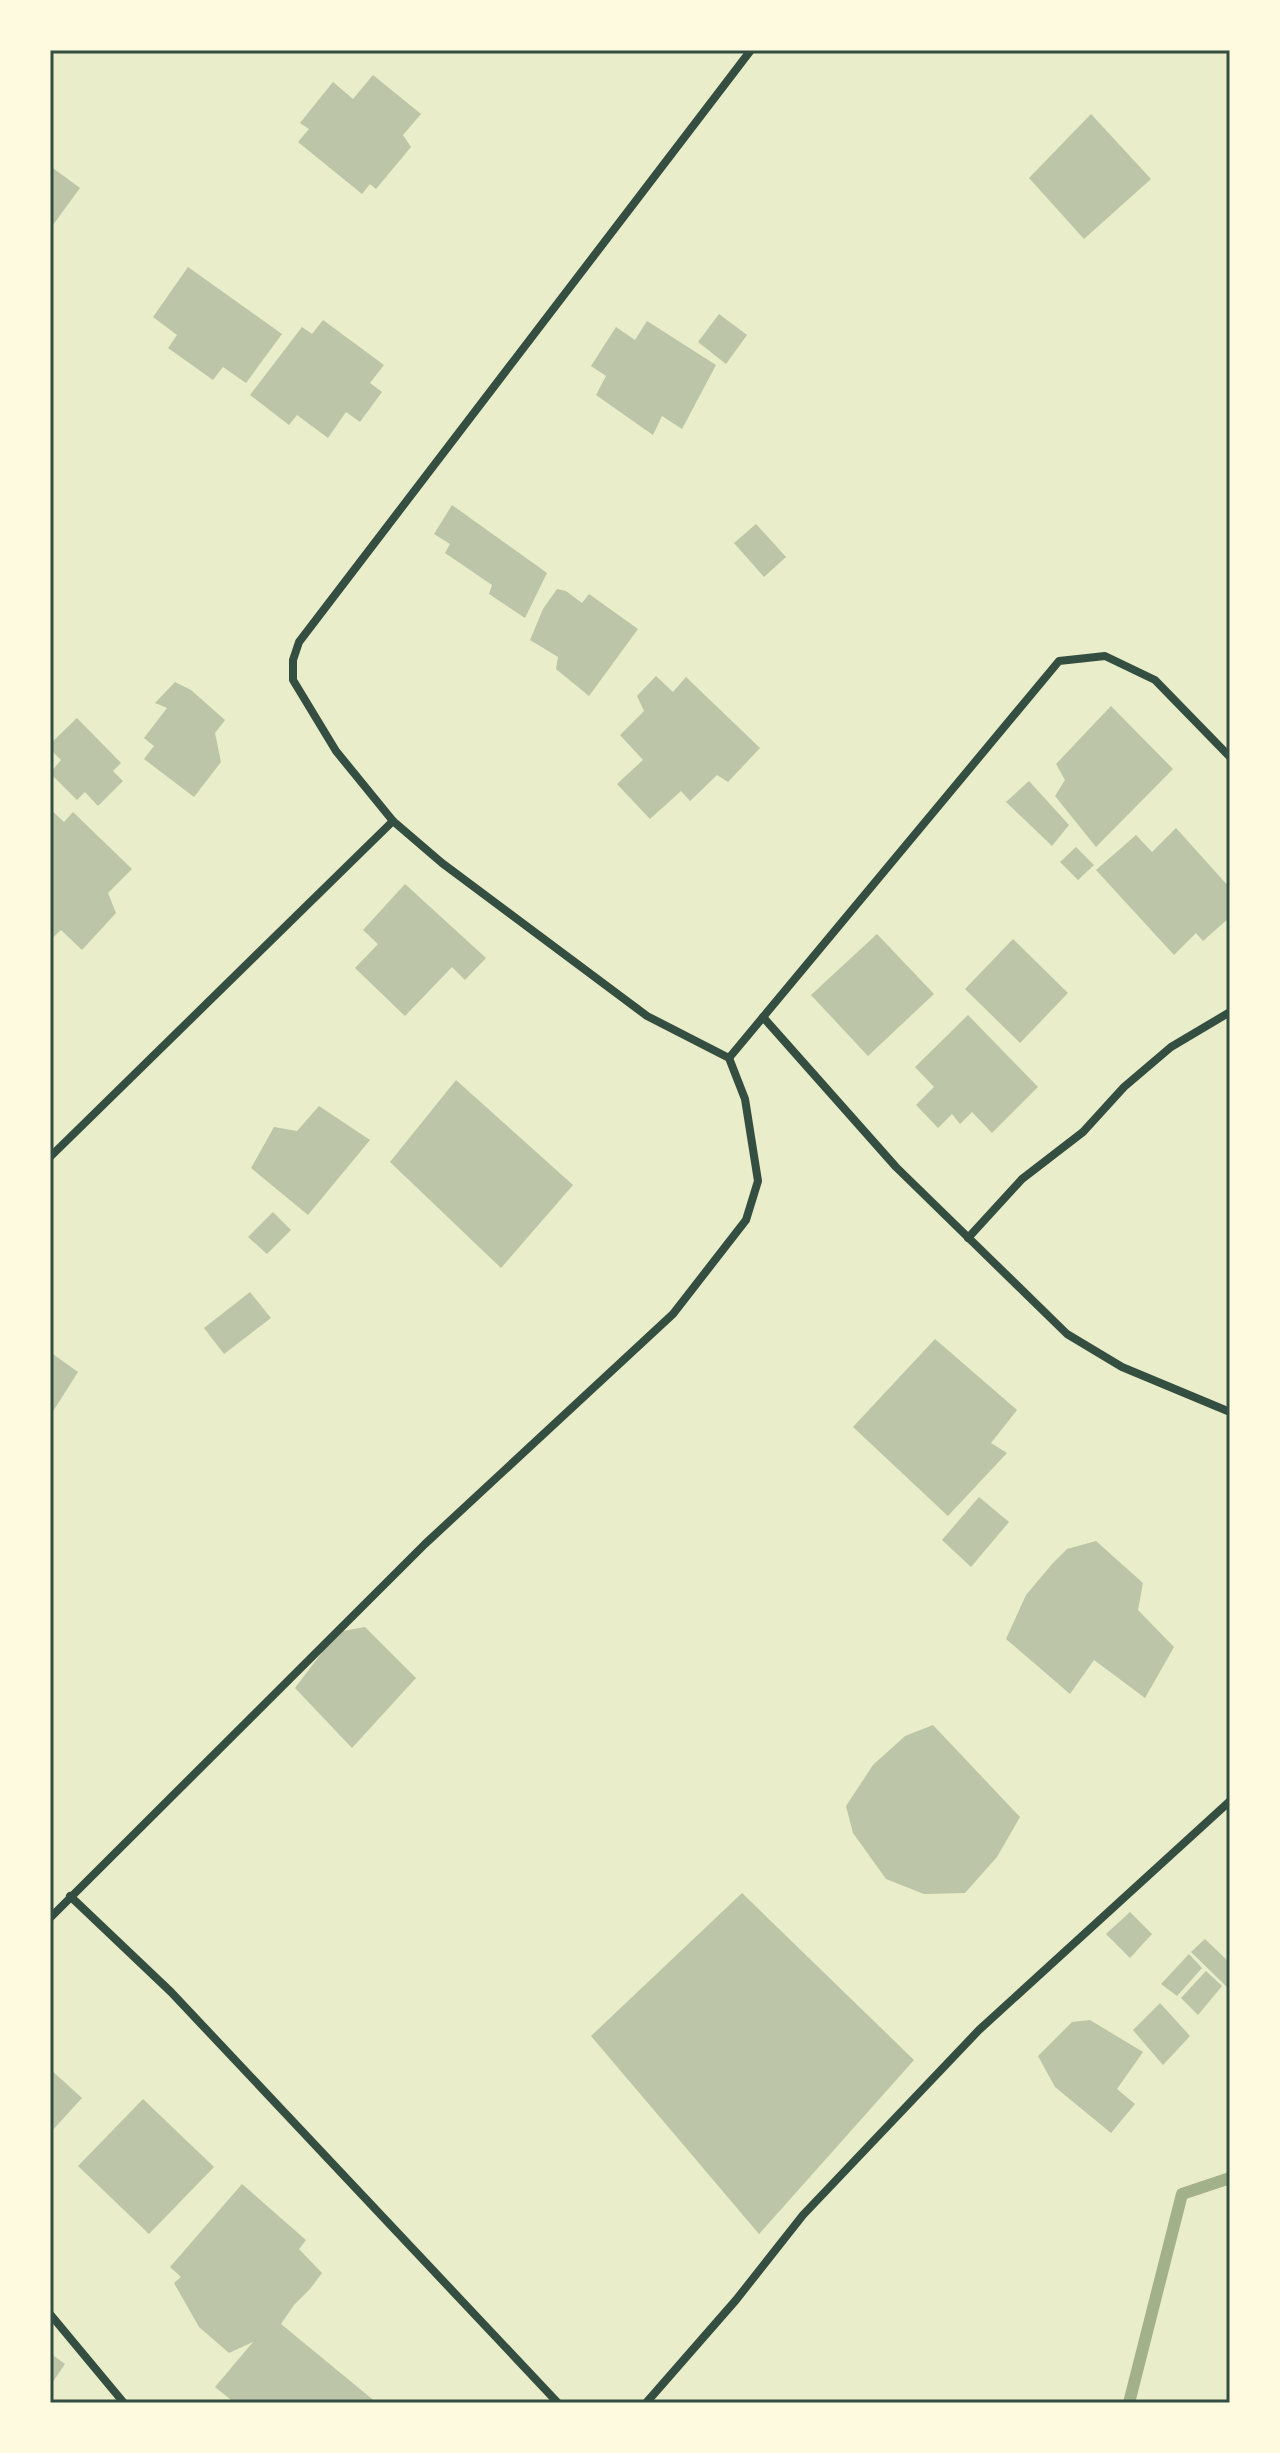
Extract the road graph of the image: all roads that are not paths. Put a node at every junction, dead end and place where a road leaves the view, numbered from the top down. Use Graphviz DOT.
graph roads {
  1 [pos="751,50"];
  2 [pos="1230,757"];
  3 [pos="393,821"];
  4 [pos="1230,1012"];
  5 [pos="763,1017"];
  6 [pos="729,1058"];
  7 [pos="50,1157"];
  8 [pos="968,1238"];
  9 [pos="1230,1412"];
  10 [pos="1230,1801"];
  11 [pos="70,1896"];
  12 [pos="50,1918"];
  13 [pos="50,2314"];
  14 [pos="124,2403"];
  15 [pos="558,2403"];
  16 [pos="646,2403"];
  1 -- 3 [label="street"];
  2 -- 5 [label="street"];
  3 -- 6 [label="street"];
  3 -- 7 [label="street"];
  4 -- 8 [label="street"];
  5 -- 6 [label="street"];
  5 -- 8 [label="street"];
  6 -- 11 [label="street"];
  8 -- 9 [label="street"];
  10 -- 16 [label="street"];
  11 -- 12 [label="street"];
  11 -- 15 [label="street"];
  13 -- 14 [label="street"];
}
